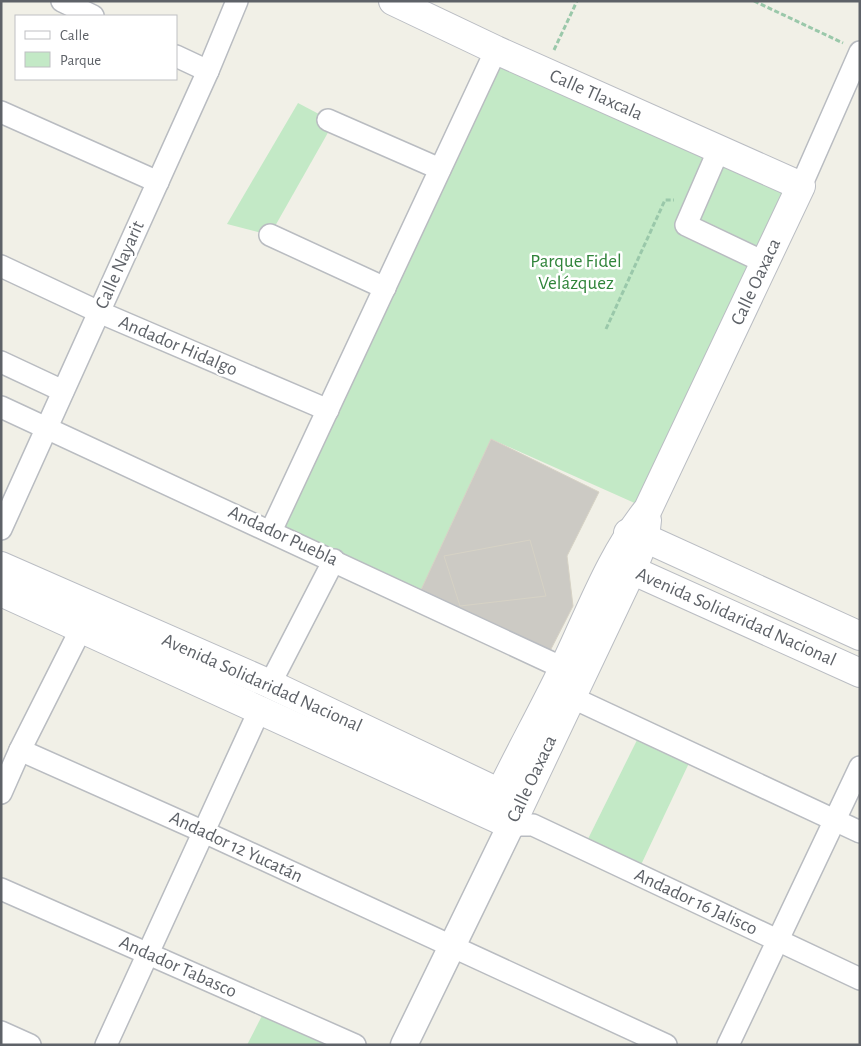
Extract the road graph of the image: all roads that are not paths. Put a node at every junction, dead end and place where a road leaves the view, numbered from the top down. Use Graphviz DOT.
graph roads {
  1 [pos="62,1"];
  2 [pos="237,1"];
  3 [pos="393,1"];
  4 [pos="91,15"];
  5 [pos="496,50"];
  6 [pos="856,50"];
  7 [pos="178,57"];
  8 [pos="208,71"];
  9 [pos="1,112"];
  10 [pos="328,120"];
  11 [pos="719,150"];
  12 [pos="440,169"];
  13 [pos="158,182"];
  14 [pos="801,186"];
  15 [pos="270,235"];
  16 [pos="766,264"];
  17 [pos="1,266"];
  18 [pos="385,288"];
  19 [pos="99,312"];
  20 [pos="1,362"];
  21 [pos="63,391"];
  22 [pos="1,407"];
  23 [pos="328,410"];
  24 [pos="47,428"];
  25 [pos="1,529"];
  26 [pos="272,531"];
  27 [pos="637,536"];
  28 [pos="334,560"];
  29 [pos="1,566"];
  30 [pos="622,566"];
  31 [pos="1,592"];
  32 [pos="81,629"];
  33 [pos="860,636"];
  34 [pos="563,668"];
  35 [pos="860,673"];
  36 [pos="270,684"];
  37 [pos="571,697"];
  38 [pos="259,711"];
  39 [pos="20,750"];
  40 [pos="860,767"];
  41 [pos="1,793"];
  42 [pos="511,812"];
  43 [pos="834,820"];
  44 [pos="204,832"];
  45 [pos="860,832"];
  46 [pos="1,889"];
  47 [pos="777,940"];
  48 [pos="451,946"];
  49 [pos="148,953"];
  50 [pos="860,979"];
  51 [pos="1,1032"];
  52 [pos="30,1045"];
  53 [pos="106,1045"];
  54 [pos="354,1045"];
  55 [pos="404,1045"];
  56 [pos="666,1045"];
  57 [pos="728,1045"];
  1 -- 4 [label="street"];
  2 -- 8 [label="street, Calle Nayarit"];
  3 -- 5 [label="main road, Calle Tlaxcala"];
  5 -- 11 [label="main road, Calle Tlaxcala"];
  5 -- 12 [label="street"];
  6 -- 14 [label="street, Calle Oaxaca"];
  7 -- 8 [label="street"];
  8 -- 13 [label="street, Calle Nayarit"];
  9 -- 13 [label="street"];
  10 -- 12 [label="street"];
  11 -- 14 [label="main road, Calle Tlaxcala"];
  11 -- 16 [label="street"];
  12 -- 18 [label="street"];
  13 -- 19 [label="street, Calle Nayarit"];
  14 -- 16 [label="main road, Calle Oaxaca"];
  15 -- 18 [label="street"];
  16 -- 27 [label="main road, Calle Oaxaca"];
  17 -- 19 [label="street, Andador Hidalgo"];
  18 -- 23 [label="street"];
  19 -- 21 [label="street, Calle Nayarit"];
  19 -- 23 [label="street, Andador Hidalgo"];
  20 -- 21 [label="street"];
  21 -- 24 [label="street, Calle Nayarit"];
  22 -- 24 [label="street, Andador Puebla"];
  23 -- 26 [label="street"];
  24 -- 25 [label="street, Calle Nayarit"];
  24 -- 26 [label="street, Andador Puebla"];
  26 -- 28 [label="street, Andador Puebla"];
  27 -- 30 [label="main road, Calle Oaxaca"];
  27 -- 33 [label="main road, Avenida Solidaridad Nacional"];
  28 -- 34 [label="street, Andador Puebla"];
  28 -- 36 [label="street"];
  29 -- 36 [label="main road, Avenida Solidaridad Nacional"];
  30 -- 34 [label="main road, Calle Oaxaca"];
  30 -- 35 [label="main road, Avenida Solidaridad Nacional"];
  30 -- 37 [label="main road, Calle Oaxaca"];
  31 -- 32 [label="main road, Avenida Solidaridad Nacional"];
  32 -- 38 [label="main road, Avenida Solidaridad Nacional"];
  32 -- 39 [label="street"];
  34 -- 42 [label="main road, Calle Oaxaca"];
  36 -- 42 [label="main road, Avenida Solidaridad Nacional"];
  37 -- 42 [label="main road, Calle Oaxaca"];
  37 -- 43 [label="street"];
  38 -- 42 [label="main road, Avenida Solidaridad Nacional"];
  38 -- 44 [label="street"];
  39 -- 41 [label="street"];
  39 -- 44 [label="street, Andador 12 Yucatán"];
  40 -- 43 [label="street"];
  42 -- 47 [label="street, Andador 16 Jalisco"];
  42 -- 48 [label="street, Calle Oaxaca"];
  43 -- 45 [label="street"];
  43 -- 47 [label="street"];
  44 -- 48 [label="street, Andador 12 Yucatán"];
  44 -- 49 [label="street"];
  46 -- 49 [label="street, Andador Tabasco"];
  47 -- 50 [label="street, Andador 16 Jalisco"];
  47 -- 57 [label="street"];
  48 -- 55 [label="street, Calle Oaxaca"];
  48 -- 56 [label="street, Andador 12 Yucatán"];
  49 -- 53 [label="street"];
  49 -- 54 [label="street, Andador Tabasco"];
  51 -- 52 [label="street"];
}
